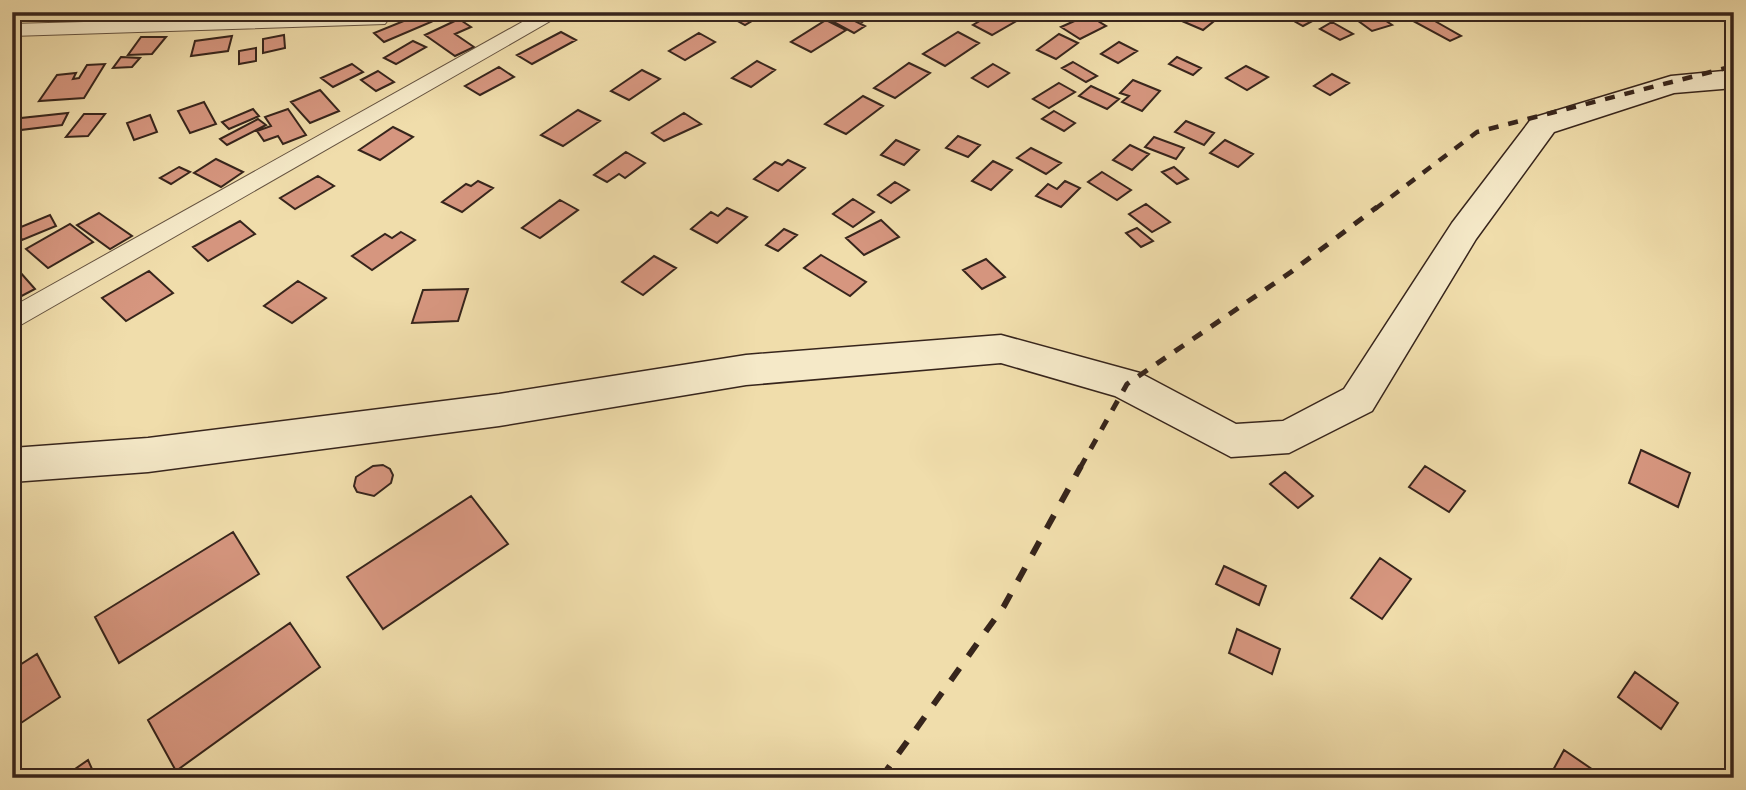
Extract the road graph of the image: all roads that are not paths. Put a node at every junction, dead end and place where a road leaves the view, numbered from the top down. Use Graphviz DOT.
graph roads {
  1 [pos="556,12"];
  2 [pos="378,20"];
  3 [pos="12,30"];
  4 [pos="1734,79"];
  5 [pos="12,320"];
  6 [pos="12,465"];
  1 -- 5 [label="street"];
  2 -- 3 [label="street"];
  4 -- 6 [label="street"];
}
